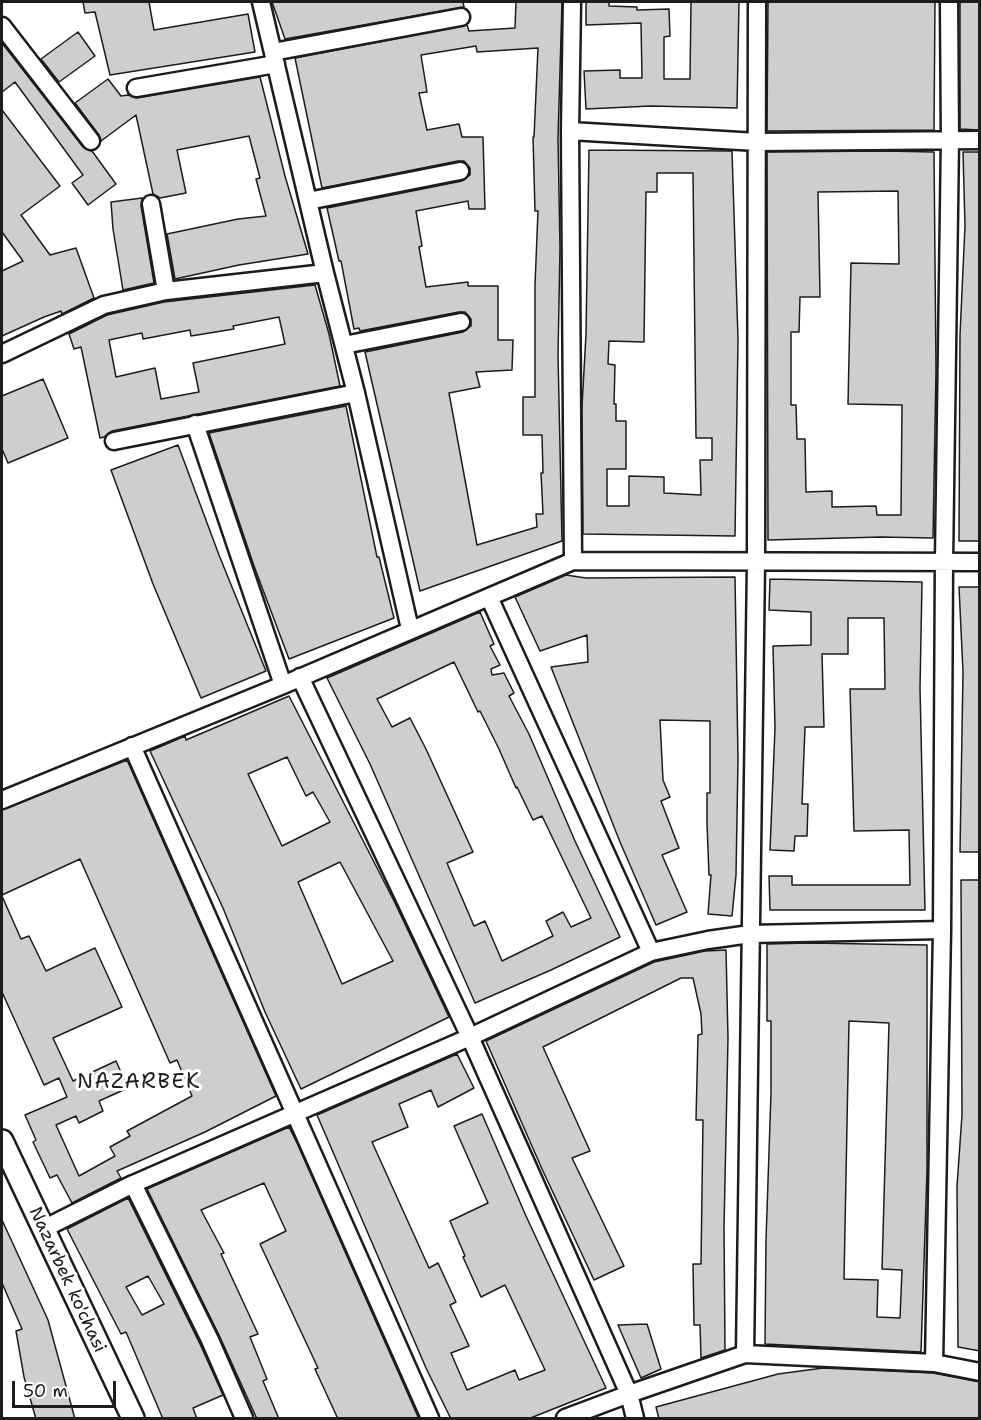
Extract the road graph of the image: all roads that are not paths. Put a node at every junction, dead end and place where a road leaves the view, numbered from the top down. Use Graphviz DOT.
graph roads {
  1 [pos="261,2"];
  2 [pos="572,2"];
  3 [pos="757,2"];
  4 [pos="949,2"];
  5 [pos="461,17"];
  6 [pos="2,26"];
  7 [pos="275,58"];
  8 [pos="136,88"];
  9 [pos="570,131"];
  10 [pos="950,140"];
  11 [pos="980,140"];
  12 [pos="91,141"];
  13 [pos="757,142"];
  14 [pos="460,171"];
  15 [pos="308,201"];
  16 [pos="150,204"];
  17 [pos="325,273"];
  18 [pos="166,291"];
  19 [pos="461,322"];
  20 [pos="344,345"];
  21 [pos="2,354"];
  22 [pos="356,393"];
  23 [pos="195,424"];
  24 [pos="114,441"];
  25 [pos="573,561"];
  26 [pos="944,561"];
  27 [pos="980,561"];
  28 [pos="756,563"];
  29 [pos="489,597"];
  30 [pos="410,629"];
  31 [pos="300,677"];
  32 [pos="283,685"];
  33 [pos="132,746"];
  34 [pos="2,800"];
  35 [pos="942,930"];
  36 [pos="750,934"];
  37 [pos="651,952"];
  38 [pos="470,1036"];
  39 [pos="294,1113"];
  40 [pos="2,1140"];
  41 [pos="133,1184"];
  42 [pos="43,1229"];
  43 [pos="745,1354"];
  44 [pos="934,1363"];
  45 [pos="980,1372"];
  46 [pos="629,1394"];
  47 [pos="133,1419"];
  48 [pos="244,1419"];
  49 [pos="430,1419"];
  50 [pos="565,1419"];
  51 [pos="635,1419"];
  1 -- 7 [label="street"];
  2 -- 9 [label="street"];
  3 -- 13 [label="street"];
  4 -- 10 [label="street"];
  5 -- 7 [label="street"];
  6 -- 12 [label="street"];
  7 -- 8 [label="street"];
  7 -- 15 [label="street"];
  9 -- 13 [label="street"];
  9 -- 25 [label="street"];
  10 -- 11 [label="street"];
  10 -- 13 [label="street"];
  10 -- 26 [label="street"];
  13 -- 28 [label="street"];
  14 -- 15 [label="street"];
  15 -- 17 [label="street"];
  16 -- 18 [label="street"];
  17 -- 18 [label="street"];
  17 -- 20 [label="street"];
  18 -- 21 [label="street"];
  19 -- 20 [label="street"];
  20 -- 22 [label="street"];
  22 -- 23 [label="street"];
  22 -- 30 [label="street"];
  23 -- 24 [label="street"];
  23 -- 32 [label="street"];
  25 -- 28 [label="street"];
  25 -- 29 [label="street"];
  26 -- 27 [label="street"];
  26 -- 28 [label="street"];
  26 -- 35 [label="street"];
  28 -- 36 [label="street"];
  29 -- 30 [label="street"];
  29 -- 37 [label="street"];
  30 -- 31 [label="street"];
  31 -- 32 [label="street"];
  31 -- 38 [label="street"];
  32 -- 33 [label="street"];
  33 -- 34 [label="street"];
  33 -- 39 [label="street"];
  35 -- 36 [label="street"];
  35 -- 44 [label="street"];
  36 -- 37 [label="street"];
  36 -- 43 [label="street"];
  37 -- 38 [label="street"];
  38 -- 39 [label="street"];
  38 -- 46 [label="street"];
  39 -- 41 [label="street"];
  39 -- 49 [label="street"];
  40 -- 42 [label="main road, Nazarbek ko'chasi"];
  41 -- 42 [label="street"];
  41 -- 48 [label="street"];
  42 -- 47 [label="main road, Nazarbek ko'chasi"];
  43 -- 44 [label="street"];
  43 -- 46 [label="street"];
  44 -- 45 [label="street"];
  46 -- 50 [label="street"];
  46 -- 51 [label="street"];
}
